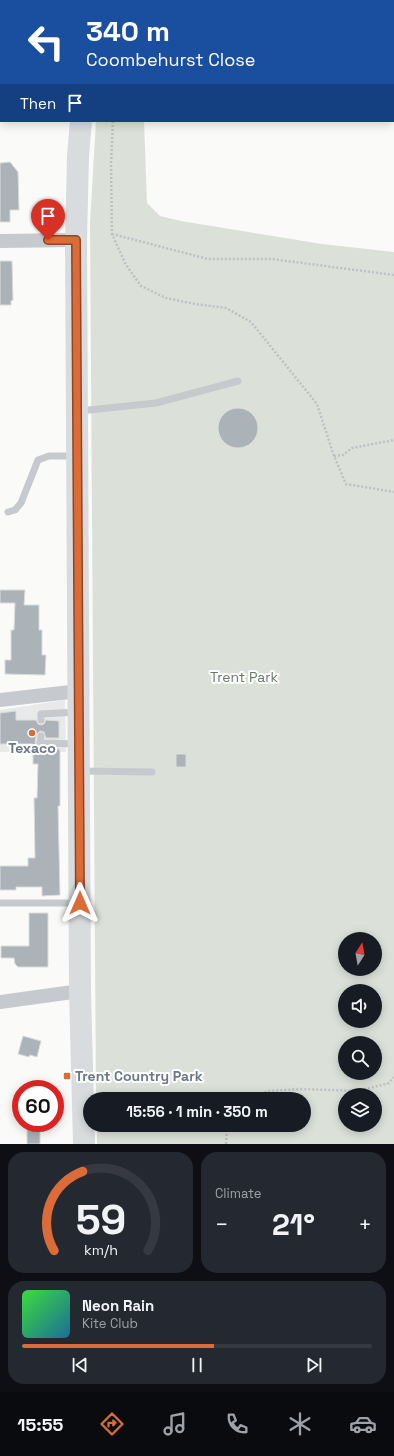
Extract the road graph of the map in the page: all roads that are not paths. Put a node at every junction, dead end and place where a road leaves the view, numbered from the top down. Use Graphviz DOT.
graph roads {
  1 [pos="80,122"];
  2 [pos="76,240"];
  3 [pos="0,241"];
  4 [pos="238,380"];
  5 [pos="77,412"];
  6 [pos="77,456"];
  7 [pos="8,512"];
  8 [pos="0,700"];
  9 [pos="79,701"];
  10 [pos="41,720"];
  11 [pos="41,736"];
  12 [pos="79,744"];
  13 [pos="79,771"];
  14 [pos="152,772"];
  15 [pos="0,903"];
  16 [pos="80,903"];
  17 [pos="80,991"];
  18 [pos="0,1002"];
  19 [pos="84,1144"];
  1 -- 2 [label="main road"];
  2 -- 3 [label="street"];
  2 -- 5 [label="main road"];
  4 -- 5 [label="lane"];
  5 -- 6 [label="main road"];
  6 -- 7 [label="lane"];
  6 -- 9 [label="main road"];
  8 -- 9 [label="street"];
  9 -- 10 [label="lane"];
  9 -- 12 [label="main road"];
  11 -- 12 [label="lane"];
  12 -- 13 [label="main road"];
  13 -- 14 [label="lane"];
  13 -- 16 [label="main road"];
  15 -- 16 [label="lane"];
  16 -- 17 [label="main road"];
  17 -- 18 [label="street"];
  17 -- 19 [label="main road"];
}
